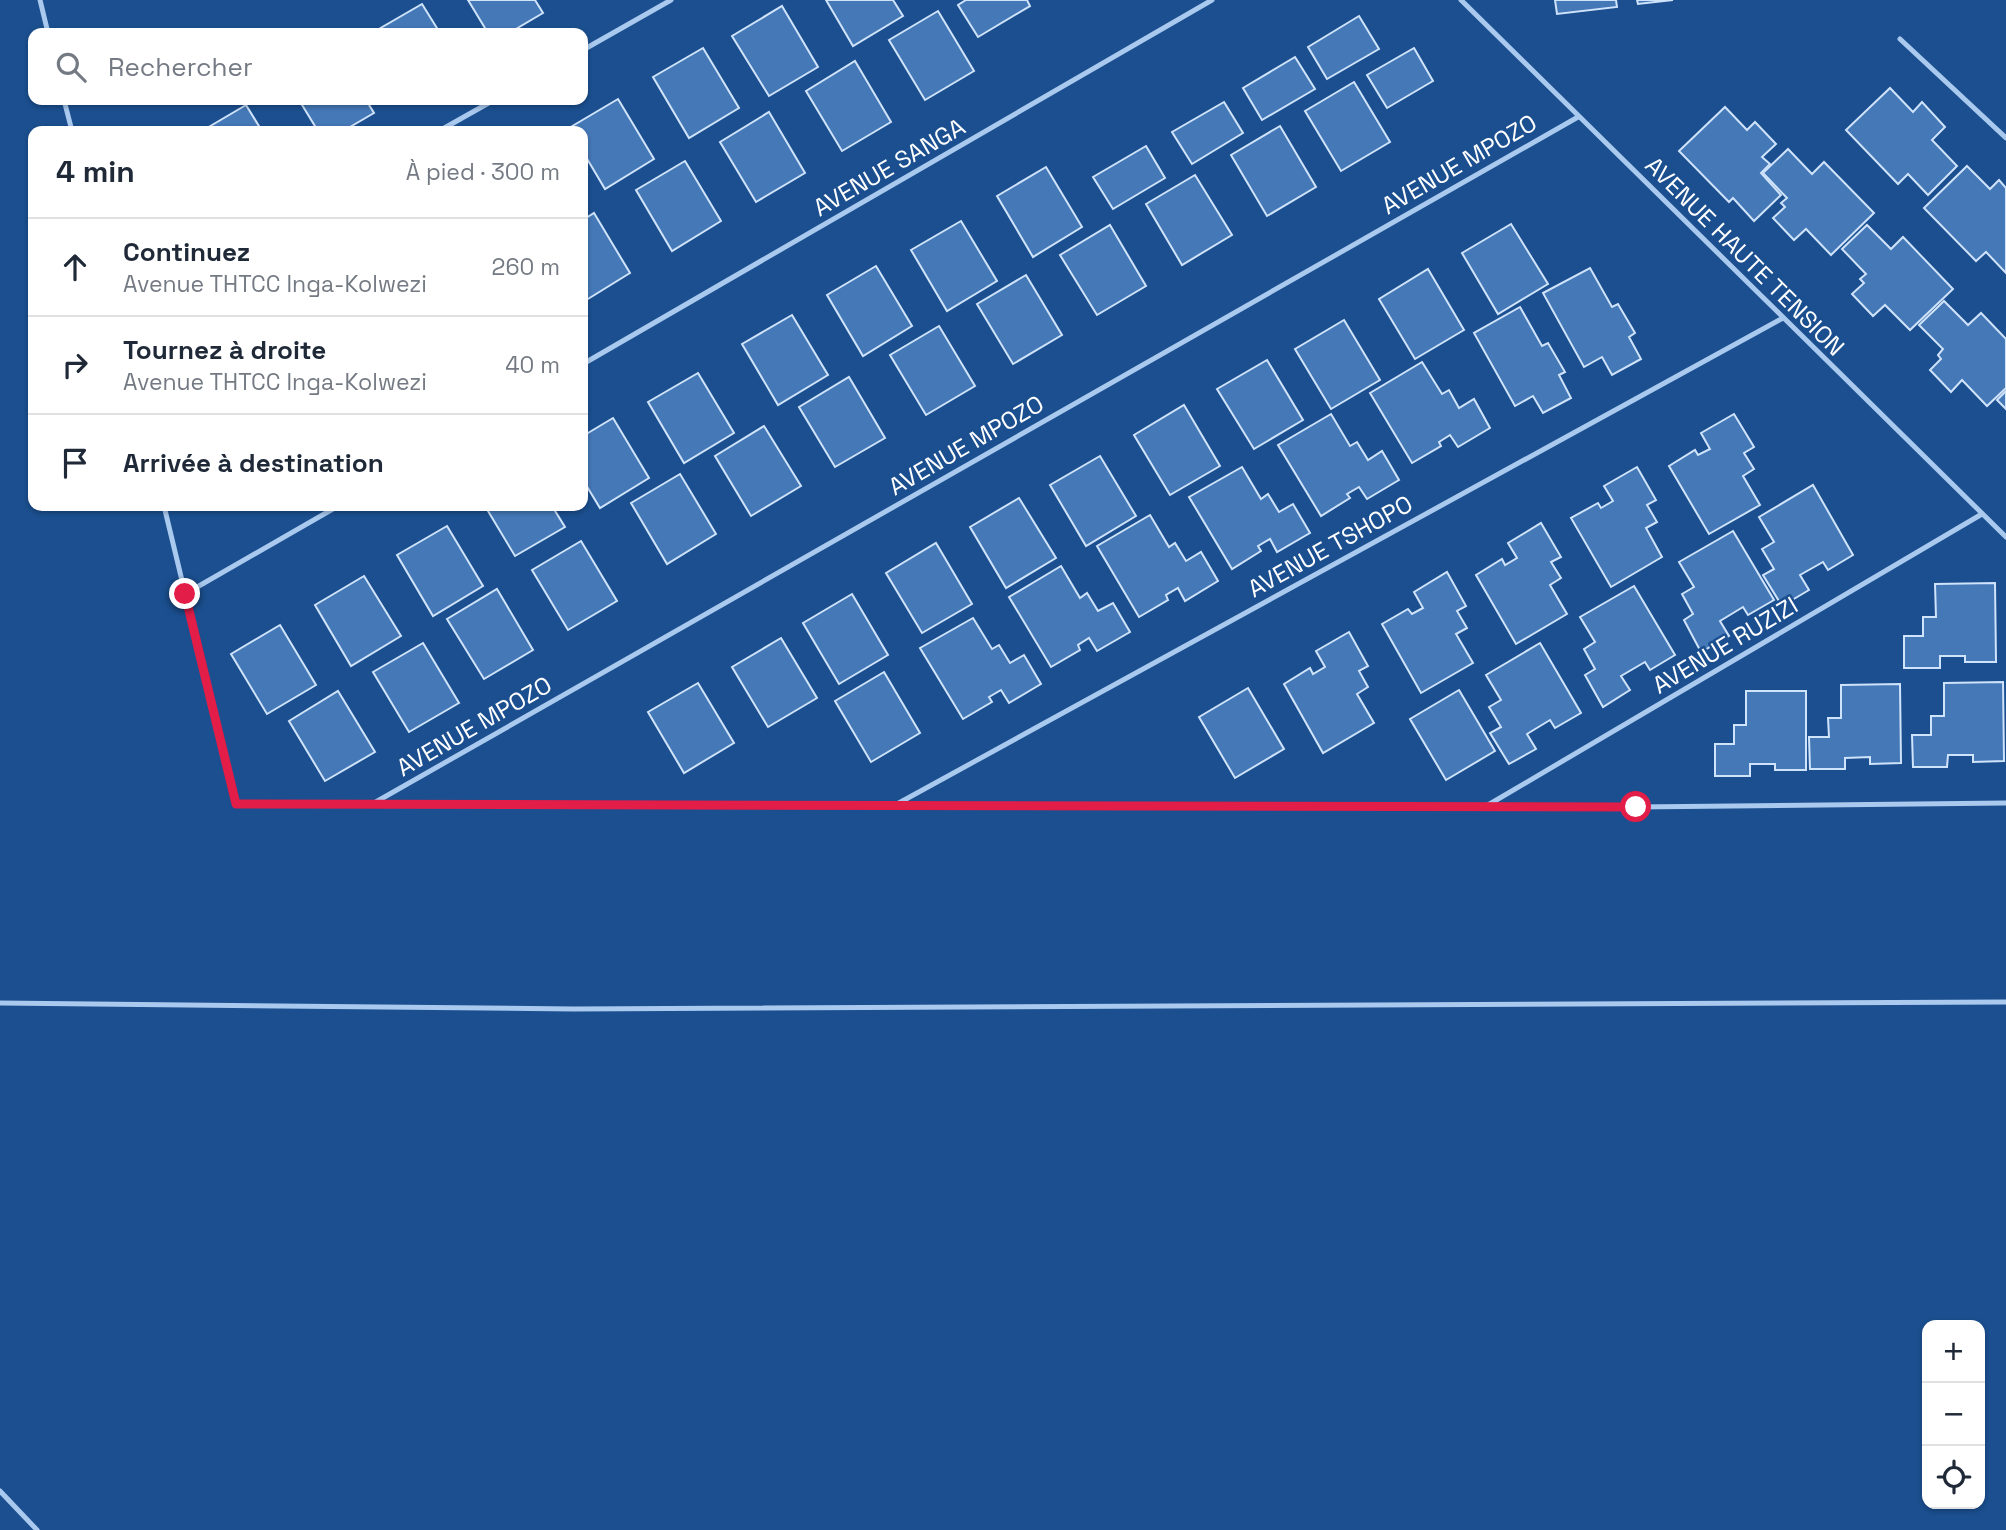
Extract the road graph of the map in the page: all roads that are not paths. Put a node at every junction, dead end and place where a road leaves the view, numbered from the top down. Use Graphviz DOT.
graph roads {
  1 [pos="40,0"];
  2 [pos="671,0"];
  3 [pos="1212,0"];
  4 [pos="1461,0"];
  5 [pos="47,28"];
  6 [pos="1900,39"];
  7 [pos="588,47"];
  8 [pos="65,105"];
  9 [pos="485,105"];
  10 [pos="1578,117"];
  11 [pos="71,126"];
  12 [pos="448,126"];
  13 [pos="2006,138"];
  14 [pos="1783,318"];
  15 [pos="588,361"];
  16 [pos="165,511"];
  17 [pos="329,511"];
  18 [pos="1982,514"];
  19 [pos="2006,537"];
  20 [pos="185,594"];
  21 [pos="2006,803"];
  22 [pos="371,804"];
  23 [pos="895,805"];
  24 [pos="1485,807"];
  25 [pos="2006,1002"];
  26 [pos="0,1003"];
  27 [pos="0,1492"];
  28 [pos="37,1530"];
  1 -- 5 [label="lane"];
  2 -- 7 [label="lane"];
  3 -- 15 [label="lane, AVENUE SANGA"];
  4 -- 10 [label="lane, AVENUE HAUTE TENSION"];
  6 -- 13 [label="lane"];
  8 -- 11 [label="lane"];
  9 -- 12 [label="lane"];
  10 -- 14 [label="lane, AVENUE HAUTE TENSION"];
  10 -- 22 [label="lane, AVENUE MPOZO"];
  14 -- 18 [label="lane, AVENUE HAUTE TENSION"];
  14 -- 23 [label="lane, AVENUE TSHOPO"];
  16 -- 20 [label="lane"];
  17 -- 20 [label="lane"];
  18 -- 19 [label="lane, AVENUE HAUTE TENSION"];
  18 -- 24 [label="lane, AVENUE RUZIZI"];
  20 -- 22 [label="lane"];
  21 -- 24 [label="lane"];
  22 -- 23 [label="lane"];
  23 -- 24 [label="lane"];
  25 -- 26 [label="lane"];
  27 -- 28 [label="lane"];
}
